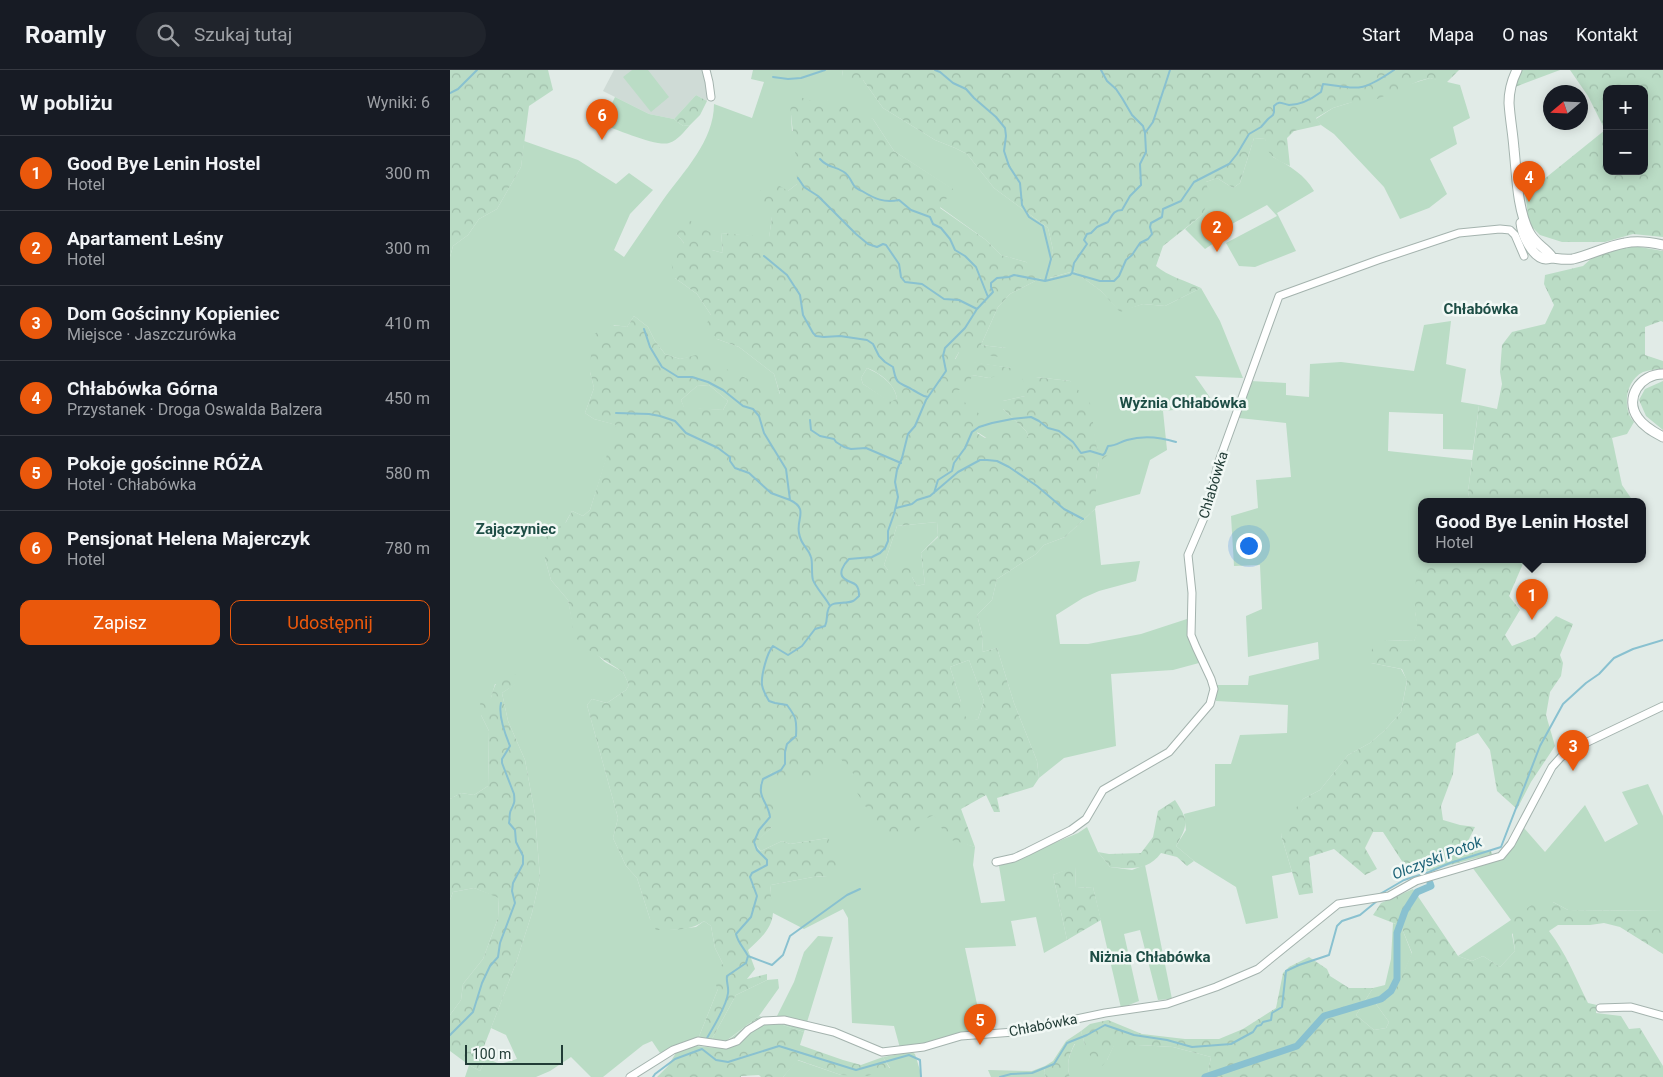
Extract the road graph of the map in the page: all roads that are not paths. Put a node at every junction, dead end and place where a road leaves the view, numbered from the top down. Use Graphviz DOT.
graph roads {
  1 [pos="706,70"];
  2 [pos="1517,70"];
  3 [pos="711,97"];
  4 [pos="1663,245"];
  5 [pos="1524,256"];
  6 [pos="1663,374"];
  7 [pos="1663,437"];
  8 [pos="1663,706"];
  9 [pos="996,862"];
  10 [pos="1600,1008"];
  11 [pos="1663,1016"];
  12 [pos="630,1077"];
  1 -- 3 [label="street"];
  2 -- 4 [label="street"];
  5 -- 9 [label="street, Chłabówka"];
  6 -- 7 [label="street"];
  8 -- 12 [label="street, Chłabówka"];
  10 -- 11 [label="street"];
}
